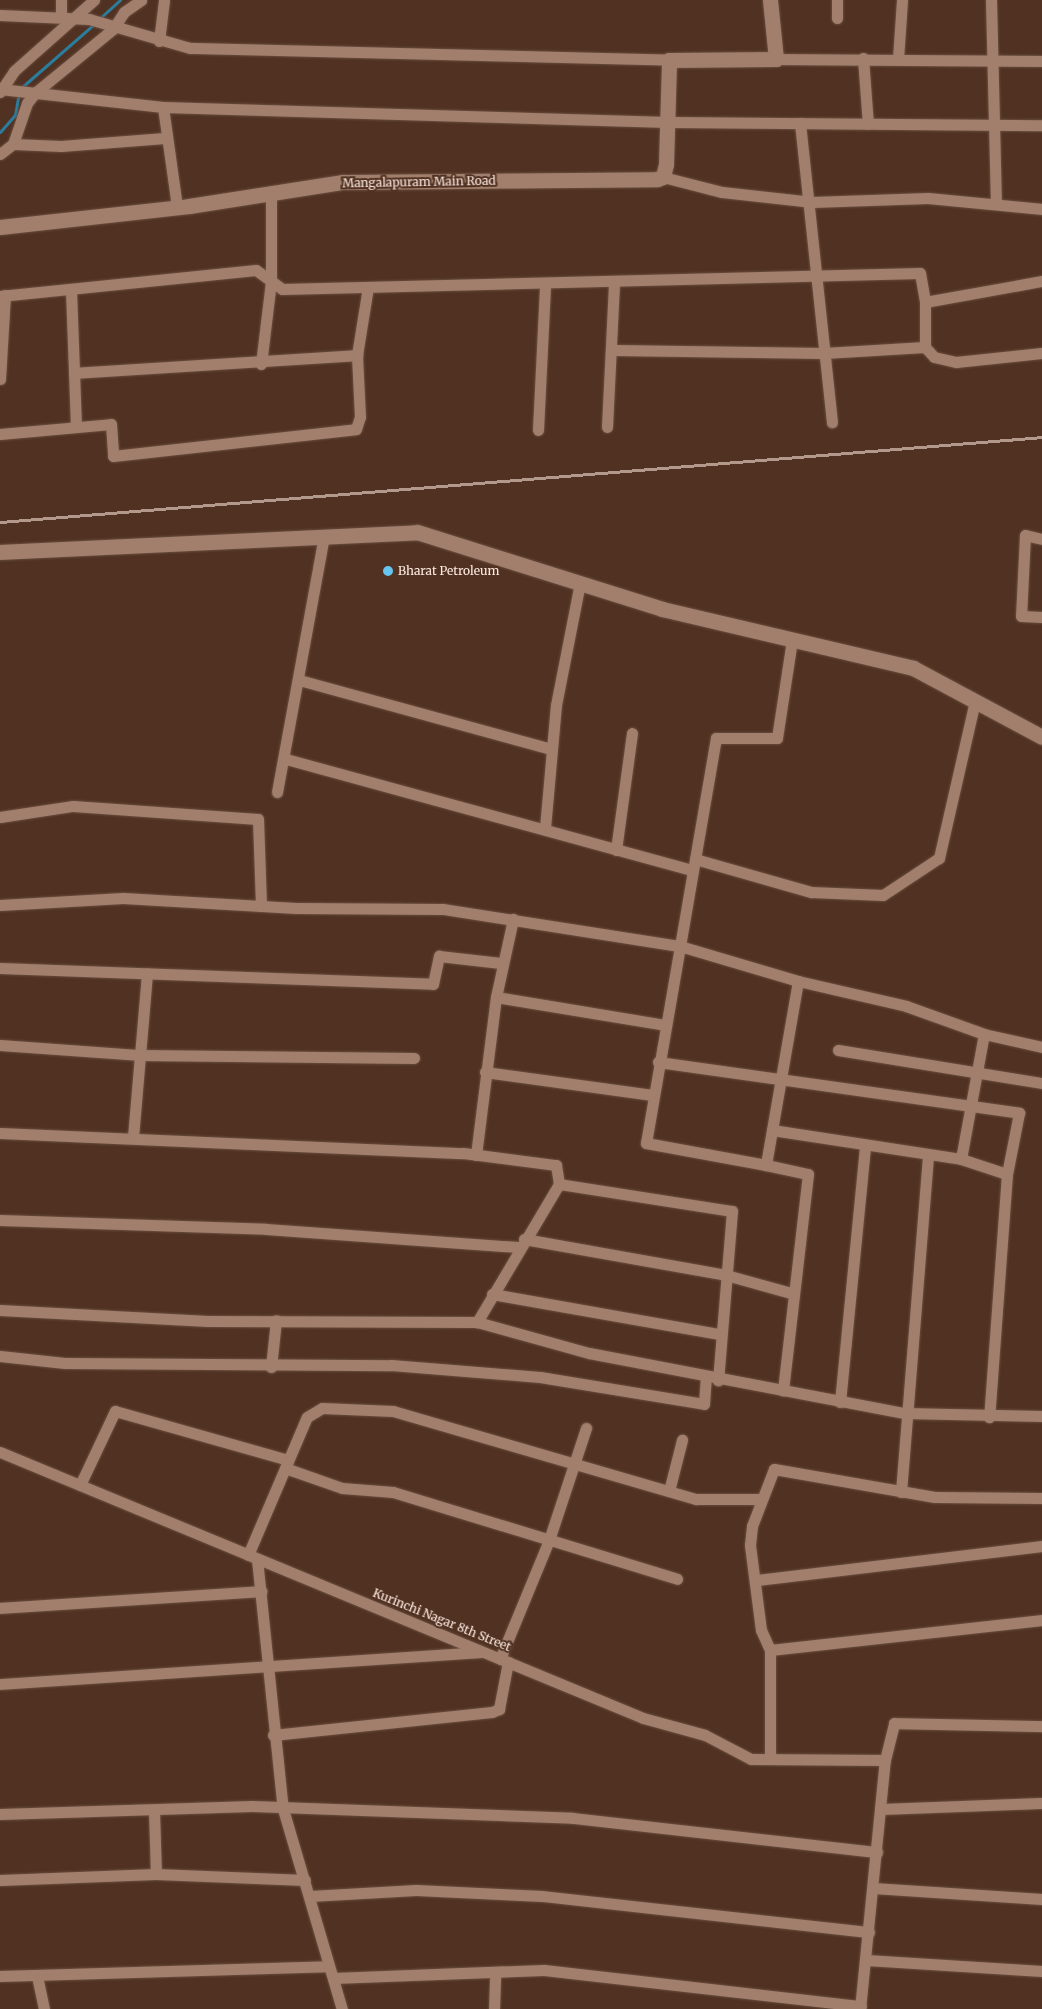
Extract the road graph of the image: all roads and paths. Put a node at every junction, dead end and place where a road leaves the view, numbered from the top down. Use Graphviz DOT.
graph roads {
  1 [pos="61,0"];
  2 [pos="94,0"];
  3 [pos="141,0"];
  4 [pos="164,0"];
  5 [pos="770,0"];
  6 [pos="837,0"];
  7 [pos="902,0"];
  8 [pos="991,0"];
  9 [pos="0,15"];
  10 [pos="61,15"];
  11 [pos="75,17"];
  12 [pos="837,18"];
  13 [pos="108,26"];
  14 [pos="159,40"];
  15 [pos="864,58"];
  16 [pos="898,58"];
  17 [pos="776,59"];
  18 [pos="669,60"];
  19 [pos="990,61"];
  20 [pos="1042,61"];
  21 [pos="4,90"];
  22 [pos="31,91"];
  23 [pos="163,107"];
  24 [pos="668,122"];
  25 [pos="800,123"];
  26 [pos="868,124"];
  27 [pos="997,124"];
  28 [pos="1042,124"];
  29 [pos="165,138"];
  30 [pos="13,144"];
  31 [pos="0,154"];
  32 [pos="662,177"];
  33 [pos="272,194"];
  34 [pos="812,202"];
  35 [pos="996,203"];
  36 [pos="177,207"];
  37 [pos="1042,209"];
  38 [pos="0,227"];
  39 [pos="815,277"];
  40 [pos="271,281"];
  41 [pos="1042,281"];
  42 [pos="614,283"];
  43 [pos="545,285"];
  44 [pos="368,287"];
  45 [pos="71,290"];
  46 [pos="3,296"];
  47 [pos="925,302"];
  48 [pos="925,347"];
  49 [pos="612,350"];
  50 [pos="824,353"];
  51 [pos="1042,353"];
  52 [pos="356,355"];
  53 [pos="261,364"];
  54 [pos="74,373"];
  55 [pos="0,379"];
  56 [pos="832,422"];
  57 [pos="76,425"];
  58 [pos="607,427"];
  59 [pos="538,430"];
  60 [pos="0,434"];
  61 [pos="324,537"];
  62 [pos="1042,539"];
  63 [pos="0,552"];
  64 [pos="580,583"];
  65 [pos="1042,617"];
  66 [pos="792,640"];
  67 [pos="299,680"];
  68 [pos="974,701"];
  69 [pos="632,734"];
  70 [pos="1042,737"];
  71 [pos="552,749"];
  72 [pos="286,759"];
  73 [pos="278,792"];
  74 [pos="0,817"];
  75 [pos="545,828"];
  76 [pos="616,850"];
  77 [pos="694,865"];
  78 [pos="0,905"];
  79 [pos="261,906"];
  80 [pos="514,919"];
  81 [pos="680,946"];
  82 [pos="501,963"];
  83 [pos="0,968"];
  84 [pos="147,974"];
  85 [pos="798,981"];
  86 [pos="496,997"];
  87 [pos="665,1025"];
  88 [pos="984,1034"];
  89 [pos="0,1044"];
  90 [pos="1042,1047"];
  91 [pos="838,1050"];
  92 [pos="138,1055"];
  93 [pos="414,1058"];
  94 [pos="658,1062"];
  95 [pos="486,1072"];
  96 [pos="978,1072"];
  97 [pos="781,1078"];
  98 [pos="1042,1083"];
  99 [pos="652,1095"];
  100 [pos="970,1104"];
  101 [pos="772,1130"];
  102 [pos="0,1132"];
  103 [pos="134,1137"];
  104 [pos="865,1145"];
  105 [pos="476,1155"];
  106 [pos="928,1155"];
  107 [pos="960,1159"];
  108 [pos="766,1165"];
  109 [pos="1007,1174"];
  110 [pos="559,1184"];
  111 [pos="0,1220"];
  112 [pos="521,1243"];
  113 [pos="726,1275"];
  114 [pos="791,1293"];
  115 [pos="492,1294"];
  116 [pos="0,1310"];
  117 [pos="276,1320"];
  118 [pos="477,1322"];
  119 [pos="720,1334"];
  120 [pos="0,1356"];
  121 [pos="270,1367"];
  122 [pos="706,1377"];
  123 [pos="718,1380"];
  124 [pos="783,1391"];
  125 [pos="840,1402"];
  126 [pos="904,1413"];
  127 [pos="1042,1416"];
  128 [pos="990,1417"];
  129 [pos="586,1428"];
  130 [pos="682,1440"];
  131 [pos="0,1452"];
  132 [pos="287,1464"];
  133 [pos="575,1464"];
  134 [pos="80,1485"];
  135 [pos="669,1491"];
  136 [pos="901,1492"];
  137 [pos="1042,1498"];
  138 [pos="761,1499"];
  139 [pos="549,1540"];
  140 [pos="1042,1546"];
  141 [pos="253,1557"];
  142 [pos="677,1579"];
  143 [pos="757,1580"];
  144 [pos="261,1591"];
  145 [pos="0,1608"];
  146 [pos="1042,1620"];
  147 [pos="770,1650"];
  148 [pos="483,1652"];
  149 [pos="504,1661"];
  150 [pos="270,1664"];
  151 [pos="0,1684"];
  152 [pos="1042,1726"];
  153 [pos="273,1735"];
  154 [pos="770,1759"];
  155 [pos="885,1760"];
  156 [pos="1042,1803"];
  157 [pos="284,1809"];
  158 [pos="880,1809"];
  159 [pos="154,1811"];
  160 [pos="0,1814"];
  161 [pos="877,1852"];
  162 [pos="156,1874"];
  163 [pos="0,1880"];
  164 [pos="305,1880"];
  165 [pos="873,1888"];
  166 [pos="310,1896"];
  167 [pos="1042,1899"];
  168 [pos="869,1932"];
  169 [pos="866,1960"];
  170 [pos="328,1966"];
  171 [pos="1042,1971"];
  172 [pos="495,1972"];
  173 [pos="0,1976"];
  174 [pos="37,1976"];
  175 [pos="333,1978"];
  176 [pos="860,2008"];
  177 [pos="44,2009"];
  178 [pos="342,2009"];
  179 [pos="494,2009"];
  1 -- 10 [label="street"];
  2 -- 11 [label="street"];
  3 -- 13 [label="street"];
  4 -- 14 [label="street"];
  5 -- 17 [label="street"];
  6 -- 12 [label="street"];
  7 -- 16 [label="street"];
  8 -- 19 [label="street"];
  9 -- 10 [label="street"];
  10 -- 11 [label="street"];
  11 -- 13 [label="street"];
  11 -- 21 [label="street"];
  13 -- 14 [label="street"];
  13 -- 22 [label="street"];
  14 -- 18 [label="street"];
  15 -- 16 [label="street"];
  15 -- 17 [label="street"];
  15 -- 26 [label="street"];
  16 -- 19 [label="street"];
  17 -- 18 [label="street"];
  18 -- 24 [label="street"];
  19 -- 20 [label="street"];
  19 -- 27 [label="street"];
  21 -- 22 [label="street"];
  22 -- 23 [label="street"];
  22 -- 30 [label="street"];
  23 -- 24 [label="street"];
  23 -- 29 [label="street"];
  24 -- 25 [label="street"];
  24 -- 32 [label="street"];
  25 -- 26 [label="street"];
  25 -- 34 [label="street"];
  26 -- 27 [label="street"];
  27 -- 28 [label="street"];
  27 -- 35 [label="street"];
  29 -- 30 [label="street"];
  29 -- 36 [label="street"];
  30 -- 31 [label="street"];
  32 -- 33 [label="street, Mangalapuram Main Road"];
  32 -- 34 [label="street"];
  33 -- 36 [label="street, Mangalapuram Main Road"];
  33 -- 40 [label="street"];
  34 -- 35 [label="street"];
  34 -- 39 [label="street"];
  35 -- 37 [label="street"];
  36 -- 38 [label="street, Mangalapuram Main Road"];
  39 -- 42 [label="street"];
  39 -- 47 [label="street"];
  39 -- 50 [label="street"];
  40 -- 44 [label="street"];
  40 -- 45 [label="street"];
  40 -- 53 [label="street"];
  41 -- 47 [label="street"];
  42 -- 43 [label="street"];
  42 -- 49 [label="street"];
  43 -- 44 [label="street"];
  43 -- 59 [label="street"];
  44 -- 52 [label="street"];
  45 -- 46 [label="street"];
  45 -- 54 [label="street"];
  46 -- 55 [label="street"];
  47 -- 48 [label="street"];
  48 -- 50 [label="street"];
  48 -- 51 [label="street"];
  49 -- 50 [label="street"];
  49 -- 58 [label="street"];
  50 -- 56 [label="street"];
  52 -- 53 [label="street"];
  52 -- 57 [label="street"];
  53 -- 54 [label="street"];
  54 -- 57 [label="street"];
  57 -- 60 [label="street"];
  61 -- 63 [label="street"];
  61 -- 64 [label="street"];
  61 -- 67 [label="street"];
  62 -- 65 [label="street"];
  64 -- 66 [label="street"];
  64 -- 71 [label="street"];
  66 -- 68 [label="street"];
  66 -- 77 [label="street"];
  67 -- 71 [label="street"];
  67 -- 72 [label="street"];
  68 -- 70 [label="street"];
  68 -- 77 [label="street"];
  69 -- 76 [label="street"];
  71 -- 75 [label="street"];
  72 -- 73 [label="street"];
  72 -- 75 [label="street"];
  74 -- 79 [label="street"];
  75 -- 76 [label="street"];
  76 -- 77 [label="street"];
  77 -- 81 [label="street"];
  78 -- 79 [label="street"];
  79 -- 80 [label="street"];
  80 -- 81 [label="street"];
  80 -- 82 [label="street"];
  81 -- 85 [label="street"];
  81 -- 87 [label="street"];
  82 -- 84 [label="street"];
  82 -- 86 [label="street"];
  83 -- 84 [label="street"];
  84 -- 92 [label="street"];
  85 -- 88 [label="street"];
  85 -- 97 [label="street"];
  86 -- 87 [label="street"];
  86 -- 95 [label="street"];
  87 -- 94 [label="street"];
  88 -- 90 [label="street"];
  88 -- 96 [label="street"];
  89 -- 92 [label="street"];
  91 -- 96 [label="street"];
  92 -- 93 [label="street"];
  92 -- 103 [label="street"];
  94 -- 97 [label="street"];
  94 -- 99 [label="street"];
  95 -- 99 [label="street"];
  95 -- 105 [label="street"];
  96 -- 98 [label="street"];
  96 -- 100 [label="street"];
  97 -- 100 [label="street"];
  97 -- 101 [label="street"];
  99 -- 108 [label="street"];
  100 -- 107 [label="street"];
  100 -- 109 [label="street"];
  101 -- 104 [label="street"];
  101 -- 108 [label="street"];
  102 -- 103 [label="street"];
  103 -- 105 [label="street"];
  104 -- 106 [label="street"];
  104 -- 125 [label="street"];
  105 -- 110 [label="street"];
  106 -- 107 [label="street"];
  106 -- 126 [label="street"];
  107 -- 109 [label="street"];
  108 -- 114 [label="street"];
  109 -- 128 [label="street"];
  110 -- 112 [label="street"];
  110 -- 113 [label="street"];
  111 -- 112 [label="street"];
  112 -- 113 [label="street"];
  112 -- 115 [label="street"];
  113 -- 114 [label="street"];
  113 -- 119 [label="street"];
  114 -- 124 [label="street"];
  115 -- 118 [label="street"];
  115 -- 119 [label="street"];
  116 -- 117 [label="street"];
  117 -- 118 [label="street"];
  117 -- 121 [label="street"];
  118 -- 122 [label="street"];
  119 -- 123 [label="street"];
  120 -- 121 [label="street"];
  121 -- 122 [label="street"];
  122 -- 123 [label="street"];
  123 -- 124 [label="street"];
  124 -- 125 [label="street"];
  125 -- 126 [label="street"];
  126 -- 128 [label="street"];
  126 -- 136 [label="street"];
  127 -- 128 [label="street"];
  129 -- 133 [label="street"];
  130 -- 135 [label="street"];
  131 -- 134 [label="street, Kurinchi Nagar 8th Street"];
  132 -- 133 [label="street"];
  132 -- 134 [label="street"];
  132 -- 139 [label="street"];
  132 -- 141 [label="street"];
  133 -- 135 [label="street"];
  133 -- 139 [label="street"];
  134 -- 141 [label="street, Kurinchi Nagar 8th Street"];
  135 -- 138 [label="street"];
  136 -- 137 [label="street"];
  136 -- 138 [label="street"];
  138 -- 143 [label="street"];
  139 -- 142 [label="street"];
  139 -- 149 [label="street"];
  140 -- 143 [label="street"];
  141 -- 144 [label="street"];
  141 -- 148 [label="street, Kurinchi Nagar 8th Street"];
  143 -- 147 [label="street"];
  144 -- 145 [label="street"];
  144 -- 150 [label="street"];
  146 -- 147 [label="street"];
  147 -- 154 [label="street"];
  148 -- 149 [label="street, Kurinchi Nagar 8th Street"];
  148 -- 150 [label="street"];
  149 -- 153 [label="street"];
  149 -- 154 [label="street, Kurinchi Nagar 8th Street"];
  150 -- 151 [label="street"];
  150 -- 153 [label="street"];
  152 -- 155 [label="street"];
  153 -- 157 [label="street"];
  154 -- 155 [label="street, Kurinchi Nagar 8th Street"];
  155 -- 158 [label="street"];
  156 -- 158 [label="street"];
  157 -- 159 [label="street"];
  157 -- 161 [label="street"];
  157 -- 164 [label="street"];
  158 -- 161 [label="street"];
  159 -- 160 [label="street"];
  159 -- 162 [label="street"];
  161 -- 165 [label="street"];
  162 -- 163 [label="street"];
  162 -- 164 [label="street"];
  164 -- 166 [label="street"];
  165 -- 167 [label="street"];
  165 -- 168 [label="street"];
  166 -- 168 [label="street"];
  166 -- 170 [label="street"];
  168 -- 169 [label="street"];
  169 -- 171 [label="street"];
  169 -- 176 [label="street"];
  170 -- 174 [label="street"];
  170 -- 175 [label="street"];
  172 -- 175 [label="street"];
  172 -- 176 [label="street"];
  172 -- 179 [label="street"];
  173 -- 174 [label="street"];
  174 -- 177 [label="street"];
  175 -- 178 [label="street"];
}
